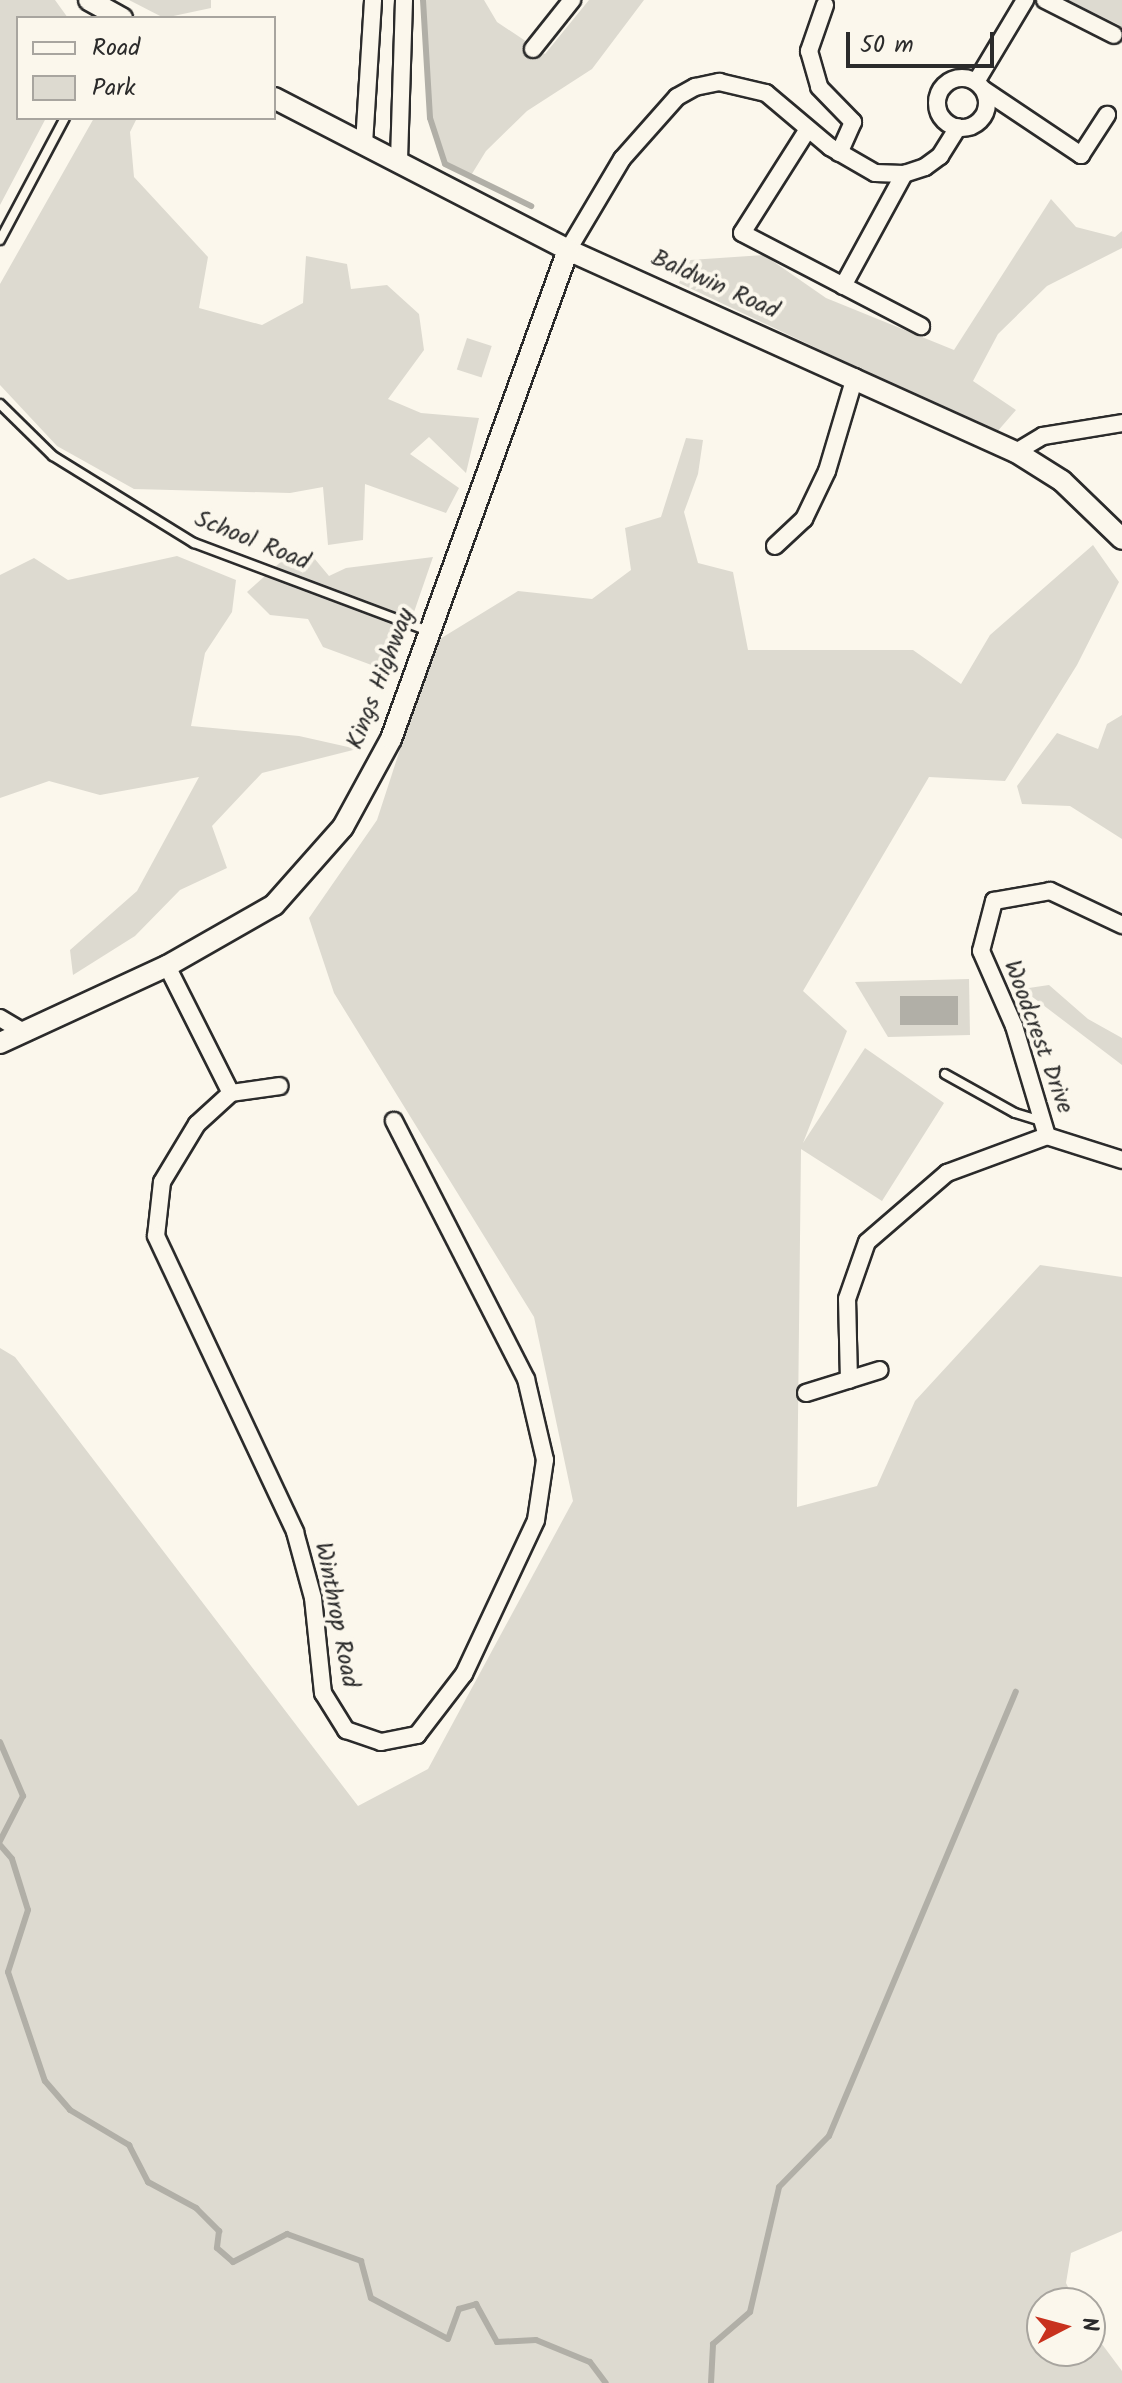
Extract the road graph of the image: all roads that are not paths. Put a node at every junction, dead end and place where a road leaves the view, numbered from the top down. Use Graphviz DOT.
graph roads {
  1 [pos="89,0"];
  2 [pos="373,0"];
  3 [pos="404,0"];
  4 [pos="572,0"];
  5 [pos="1025,0"];
  6 [pos="1045,0"];
  7 [pos="825,5"];
  8 [pos="117,16"];
  9 [pos="1114,35"];
  10 [pos="533,49"];
  11 [pos="980,86"];
  12 [pos="276,99"];
  13 [pos="1107,115"];
  14 [pos="64,120"];
  15 [pos="958,127"];
  16 [pos="808,129"];
  17 [pos="364,144"];
  18 [pos="839,153"];
  19 [pos="399,160"];
  20 [pos="904,174"];
  21 [pos="0,240"];
  22 [pos="568,250"];
  23 [pos="843,286"];
  24 [pos="921,326"];
  25 [pos="855,377"];
  26 [pos="1,407"];
  27 [pos="1122,423"];
  28 [pos="1016,452"];
  29 [pos="1122,539"];
  30 [pos="775,546"];
  31 [pos="428,631"];
  32 [pos="1122,925"];
  33 [pos="167,966"];
  34 [pos="0,1018"];
  35 [pos="23,1032"];
  36 [pos="0,1043"];
  37 [pos="945,1074"];
  38 [pos="280,1086"];
  39 [pos="231,1093"];
  40 [pos="394,1121"];
  41 [pos="1045,1128"];
  42 [pos="1122,1160"];
  43 [pos="880,1370"];
  44 [pos="849,1380"];
  45 [pos="806,1393"];
  1 -- 8 [label="street"];
  2 -- 17 [label="street"];
  3 -- 19 [label="street"];
  4 -- 10 [label="street"];
  5 -- 11 [label="street"];
  6 -- 9 [label="street"];
  7 -- 18 [label="street"];
  11 -- 13 [label="street"];
  11 -- 15 [label="street"];
  11 -- 15 [label="street"];
  12 -- 17 [label="street, Baldwin Road"];
  14 -- 21 [label="lane"];
  15 -- 20 [label="street"];
  16 -- 18 [label="street"];
  16 -- 22 [label="street"];
  16 -- 23 [label="street"];
  17 -- 19 [label="street, Baldwin Road"];
  18 -- 20 [label="street"];
  19 -- 22 [label="street, Baldwin Road"];
  20 -- 23 [label="street"];
  22 -- 25 [label="street, Baldwin Road"];
  22 -- 31 [label="street, Kings Highway"];
  23 -- 24 [label="street"];
  25 -- 28 [label="street, Baldwin Road"];
  25 -- 30 [label="street"];
  26 -- 31 [label="lane, School Road"];
  27 -- 28 [label="street"];
  28 -- 29 [label="street, Baldwin Road"];
  31 -- 33 [label="street, Kings Highway"];
  32 -- 41 [label="street, Woodcrest Drive"];
  33 -- 35 [label="street, Kings Highway"];
  33 -- 39 [label="street"];
  34 -- 35 [label="street"];
  35 -- 36 [label="street, Kings Highway"];
  37 -- 41 [label="lane"];
  38 -- 39 [label="street"];
  39 -- 40 [label="street, Winthrop Road"];
  41 -- 42 [label="street"];
  41 -- 44 [label="street"];
  43 -- 44 [label="street"];
  44 -- 45 [label="street"];
}
